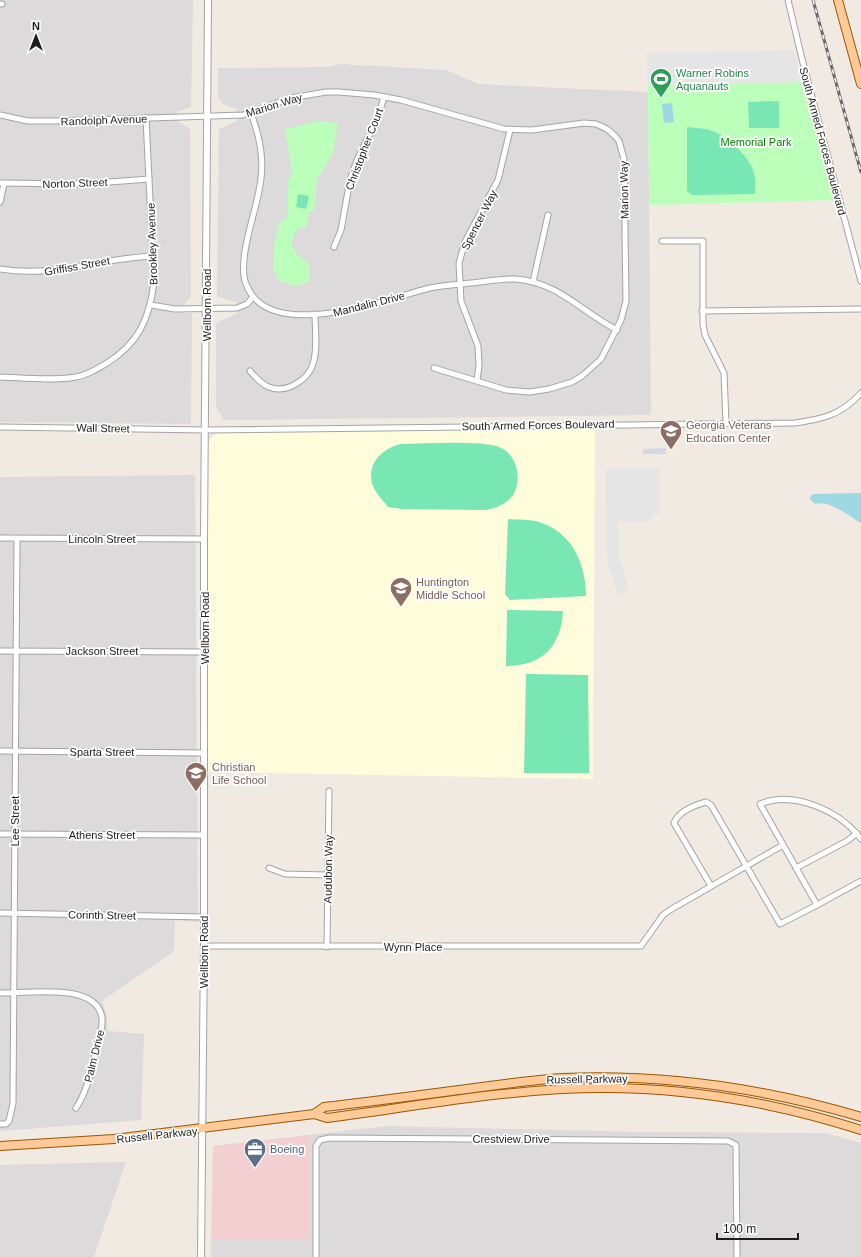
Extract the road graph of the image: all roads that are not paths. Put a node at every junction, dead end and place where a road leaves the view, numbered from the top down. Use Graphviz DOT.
graph roads {
  1 [pos="208,0"];
  2 [pos="788,0"];
  3 [pos="838,0"];
  4 [pos="861,84"];
  5 [pos="384,97"];
  6 [pos="251,113"];
  7 [pos="0,115"];
  8 [pos="208,116"];
  9 [pos="146,118"];
  10 [pos="510,130"];
  11 [pos="149,179"];
  12 [pos="2,184"];
  13 [pos="0,202"];
  14 [pos="548,215"];
  15 [pos="662,241"];
  16 [pos="334,247"];
  17 [pos="154,256"];
  18 [pos="0,269"];
  19 [pos="861,281"];
  20 [pos="533,282"];
  21 [pos="459,284"];
  22 [pos="253,297"];
  23 [pos="151,305"];
  24 [pos="207,309"];
  25 [pos="861,310"];
  26 [pos="702,311"];
  27 [pos="315,314"];
  28 [pos="617,330"];
  29 [pos="434,368"];
  30 [pos="250,371"];
  31 [pos="0,378"];
  32 [pos="477,380"];
  33 [pos="861,393"];
  34 [pos="726,422"];
  35 [pos="0,427"];
  36 [pos="206,430"];
  37 [pos="0,538"];
  38 [pos="204,538"];
  39 [pos="17,539"];
  40 [pos="0,651"];
  41 [pos="16,651"];
  42 [pos="205,652"];
  43 [pos="0,751"];
  44 [pos="16,751"];
  45 [pos="204,753"];
  46 [pos="329,791"];
  47 [pos="857,833"];
  48 [pos="0,834"];
  49 [pos="15,834"];
  50 [pos="204,835"];
  51 [pos="861,839"];
  52 [pos="783,845"];
  53 [pos="746,866"];
  54 [pos="269,868"];
  55 [pos="796,868"];
  56 [pos="328,875"];
  57 [pos="861,881"];
  58 [pos="711,886"];
  59 [pos="817,905"];
  60 [pos="0,913"];
  61 [pos="14,914"];
  62 [pos="204,917"];
  63 [pos="204,946"];
  64 [pos="327,947"];
  65 [pos="0,993"];
  66 [pos="14,993"];
  67 [pos="76,1108"];
  68 [pos="314,1114"];
  69 [pos="861,1117"];
  70 [pos="0,1124"];
  71 [pos="202,1130"];
  72 [pos="861,1130"];
  73 [pos="0,1146"];
  74 [pos="201,1257"];
  75 [pos="316,1257"];
  76 [pos="737,1257"];
  1 -- 8 [label="street, Wellborn Road"];
  2 -- 19 [label="street, South Armed Forces Boulevard"];
  3 -- 4 [label="main road"];
  5 -- 6 [label="street, Marion Way"];
  5 -- 10 [label="street, Marion Way"];
  5 -- 16 [label="street, Christopher Court"];
  6 -- 8 [label="street, Marion Way"];
  6 -- 22 [label="street"];
  7 -- 9 [label="street, Randolph Avenue"];
  8 -- 9 [label="street, Randolph Avenue"];
  8 -- 24 [label="street, Wellborn Road"];
  9 -- 11 [label="street, Brookley Avenue"];
  10 -- 21 [label="street, Spencer Way"];
  10 -- 28 [label="street, Marion Way"];
  11 -- 12 [label="street, Norton Street"];
  11 -- 17 [label="street, Brookley Avenue"];
  12 -- 13 [label="street"];
  14 -- 20 [label="street"];
  15 -- 26 [label="street"];
  17 -- 18 [label="street, Griffiss Street"];
  17 -- 23 [label="street, Brookley Avenue"];
  20 -- 21 [label="street, Mandalin Drive"];
  20 -- 28 [label="street, Mandalin Drive"];
  21 -- 27 [label="street, Mandalin Drive"];
  21 -- 32 [label="street, Spencer Way"];
  22 -- 24 [label="street"];
  22 -- 27 [label="street, Mandalin Drive"];
  23 -- 24 [label="street"];
  23 -- 31 [label="street, Brookley Avenue"];
  24 -- 36 [label="street, Wellborn Road"];
  25 -- 26 [label="street"];
  26 -- 34 [label="street"];
  27 -- 30 [label="street"];
  28 -- 32 [label="street, Marion Way"];
  29 -- 32 [label="street, Marion Way"];
  33 -- 34 [label="street, South Armed Forces Boulevard"];
  34 -- 36 [label="street, South Armed Forces Boulevard"];
  35 -- 36 [label="street, Wall Street"];
  36 -- 38 [label="street, Wellborn Road"];
  37 -- 39 [label="street, Lincoln Street"];
  38 -- 39 [label="street, Lincoln Street"];
  38 -- 42 [label="street, Wellborn Road"];
  39 -- 41 [label="street, Lee Street"];
  40 -- 41 [label="street, Jackson Street"];
  41 -- 42 [label="street, Jackson Street"];
  41 -- 44 [label="street, Lee Street"];
  42 -- 45 [label="street, Wellborn Road"];
  43 -- 44 [label="street, Sparta Street"];
  44 -- 45 [label="street, Sparta Street"];
  44 -- 49 [label="street, Lee Street"];
  45 -- 50 [label="street, Wellborn Road"];
  46 -- 56 [label="street, Audubon Way"];
  47 -- 51 [label="street"];
  47 -- 52 [label="street"];
  47 -- 55 [label="street"];
  48 -- 49 [label="street, Athens Street"];
  49 -- 50 [label="street, Athens Street"];
  49 -- 61 [label="street, Lee Street"];
  50 -- 62 [label="street, Wellborn Road"];
  52 -- 53 [label="street"];
  52 -- 55 [label="street"];
  53 -- 58 [label="street"];
  53 -- 58 [label="street"];
  53 -- 59 [label="street"];
  54 -- 56 [label="street"];
  55 -- 59 [label="street"];
  56 -- 64 [label="street, Audubon Way"];
  57 -- 59 [label="street"];
  58 -- 64 [label="street, Wynn Place"];
  60 -- 61 [label="street, Corinth Street"];
  61 -- 62 [label="street, Corinth Street"];
  61 -- 66 [label="street, Lee Street"];
  62 -- 63 [label="street, Wellborn Road"];
  63 -- 64 [label="street, Wynn Place"];
  63 -- 71 [label="street, Wellborn Road"];
  65 -- 66 [label="street, Palm Drive"];
  66 -- 67 [label="street, Palm Drive"];
  66 -- 70 [label="street, Lee Street"];
  68 -- 69 [label="main road, Russell Parkway"];
  68 -- 71 [label="main road, Russell Parkway"];
  68 -- 72 [label="main road, Russell Parkway"];
  71 -- 73 [label="main road, Russell Parkway"];
  71 -- 74 [label="street, Wellborn Road"];
  75 -- 76 [label="street, Crestview Drive"];
}
